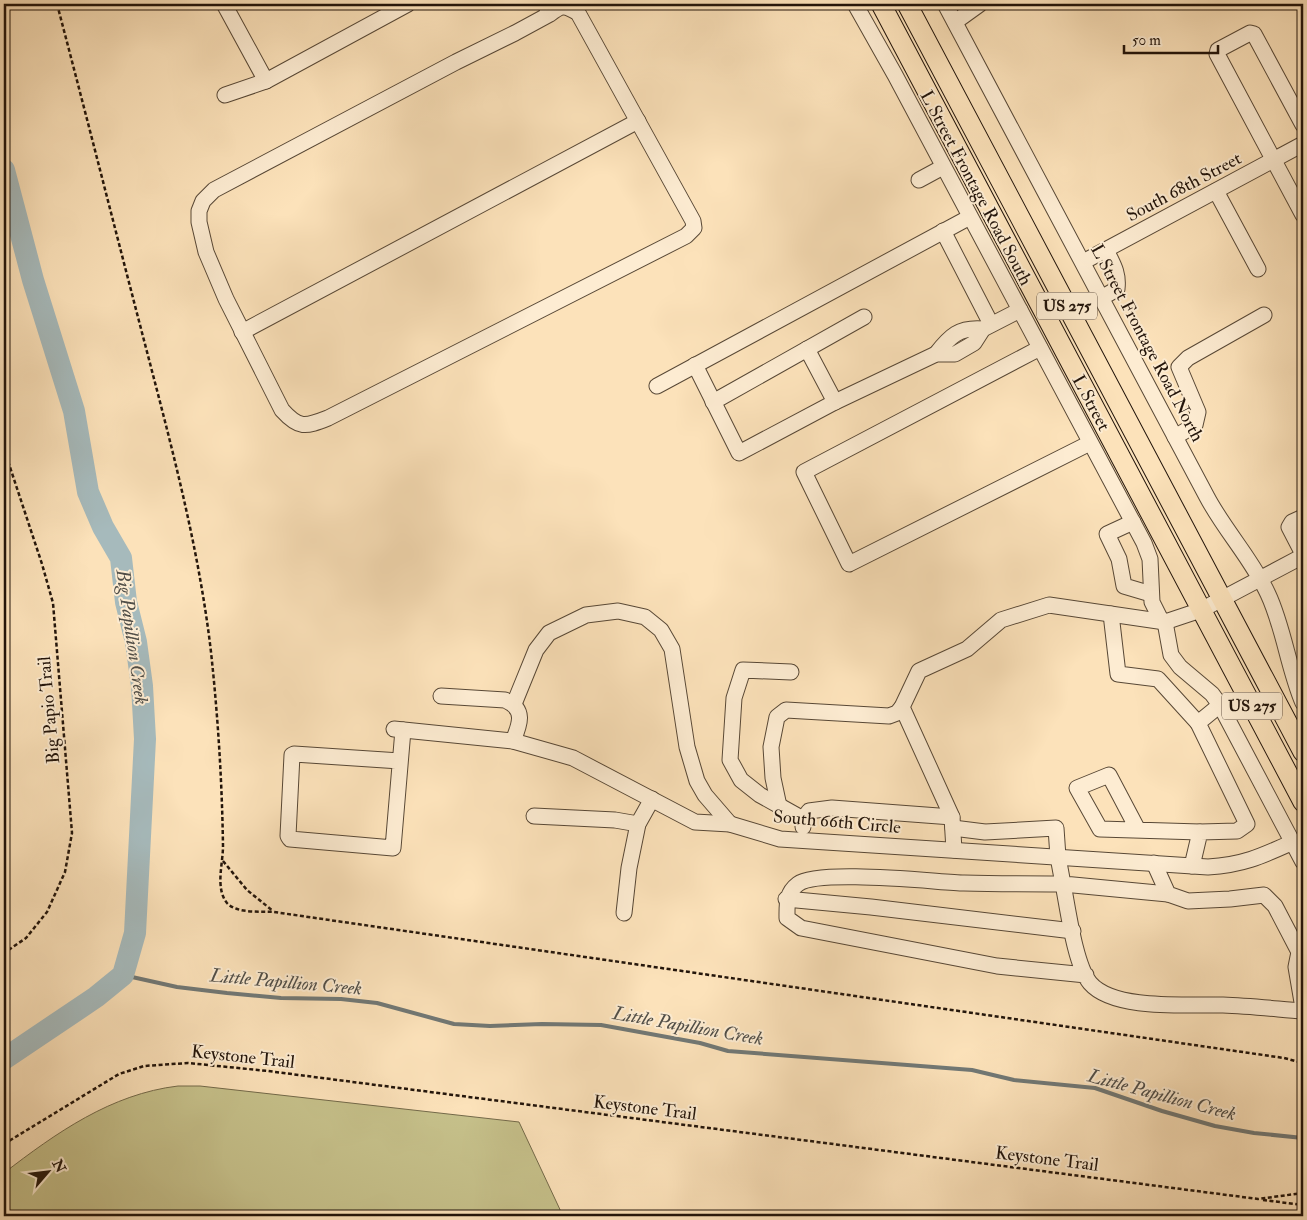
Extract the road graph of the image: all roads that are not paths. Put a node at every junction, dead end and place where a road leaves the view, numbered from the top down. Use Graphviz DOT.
graph roads {
  1 [pos="224,4"];
  2 [pos="408,4"];
  3 [pos="855,4"];
  4 [pos="881,4"];
  5 [pos="907,4"];
  6 [pos="945,4"];
  7 [pos="980,4"];
  8 [pos="546,7"];
  9 [pos="955,22"];
  10 [pos="266,81"];
  11 [pos="225,95"];
  12 [pos="638,121"];
  13 [pos="1303,125"];
  14 [pos="1303,144"];
  15 [pos="1274,160"];
  16 [pos="944,167"];
  17 [pos="919,180"];
  18 [pos="1216,191"];
  19 [pos="1303,215"];
  20 [pos="970,218"];
  21 [pos="943,231"];
  22 [pos="1106,250"];
  23 [pos="1083,262"];
  24 [pos="1258,269"];
  25 [pos="1101,298"];
  26 [pos="1020,310"];
  27 [pos="1264,315"];
  28 [pos="864,317"];
  29 [pos="987,327"];
  30 [pos="242,332"];
  31 [pos="1040,348"];
  32 [pos="807,349"];
  33 [pos="695,365"];
  34 [pos="657,386"];
  35 [pos="713,402"];
  36 [pos="836,402"];
  37 [pos="1175,437"];
  38 [pos="1090,442"];
  39 [pos="1303,517"];
  40 [pos="1133,522"];
  41 [pos="1301,551"];
  42 [pos="1260,579"];
  43 [pos="1151,594"];
  44 [pos="1222,599"];
  45 [pos="1201,610"];
  46 [pos="1111,614"];
  47 [pos="1165,622"];
  48 [pos="791,672"];
  49 [pos="441,696"];
  50 [pos="1303,703"];
  51 [pos="514,704"];
  52 [pos="1220,705"];
  53 [pos="902,707"];
  54 [pos="1198,723"];
  55 [pos="513,741"];
  56 [pos="1303,752"];
  57 [pos="400,761"];
  58 [pos="652,799"];
  59 [pos="1303,802"];
  60 [pos="779,806"];
  61 [pos="534,816"];
  62 [pos="803,819"];
  63 [pos="952,822"];
  64 [pos="638,824"];
  65 [pos="730,824"];
  66 [pos="1138,830"];
  67 [pos="1200,832"];
  68 [pos="803,841"];
  69 [pos="1292,842"];
  70 [pos="954,850"];
  71 [pos="1058,857"];
  72 [pos="1303,862"];
  73 [pos="1154,863"];
  74 [pos="1192,866"];
  75 [pos="1063,884"];
  76 [pos="1168,894"];
  77 [pos="786,899"];
  78 [pos="624,912"];
  79 [pos="1073,931"];
  80 [pos="1301,952"];
  81 [pos="1086,976"];
  82 [pos="1303,1010"];
  1 -- 10 [label="street"];
  2 -- 10 [label="street"];
  3 -- 16 [label="street, L Street Frontage Road South"];
  4 -- 45 [label="main road, L Street / US 275"];
  5 -- 44 [label="main road, L Street / US 275"];
  6 -- 9 [label="street, L Street Frontage Road North"];
  7 -- 9 [label="street"];
  8 -- 12 [label="street"];
  8 -- 30 [label="street"];
  9 -- 23 [label="street, L Street Frontage Road North"];
  10 -- 11 [label="street"];
  12 -- 30 [label="street"];
  12 -- 30 [label="street"];
  13 -- 15 [label="street"];
  14 -- 15 [label="street, South 68th Street"];
  15 -- 18 [label="street, South 68th Street"];
  15 -- 19 [label="street"];
  16 -- 17 [label="street"];
  16 -- 20 [label="street, L Street Frontage Road South"];
  18 -- 22 [label="street, South 68th Street"];
  18 -- 24 [label="street"];
  20 -- 21 [label="street"];
  20 -- 26 [label="street, L Street Frontage Road South"];
  21 -- 29 [label="street"];
  21 -- 33 [label="street"];
  22 -- 23 [label="street, South 68th Street"];
  22 -- 25 [label="street"];
  23 -- 25 [label="street, L Street Frontage Road North"];
  25 -- 37 [label="street, L Street Frontage Road North"];
  26 -- 29 [label="street"];
  26 -- 31 [label="street, L Street Frontage Road South"];
  27 -- 37 [label="street"];
  28 -- 32 [label="street"];
  29 -- 36 [label="street"];
  31 -- 38 [label="street, L Street Frontage Road South"];
  31 -- 38 [label="street"];
  32 -- 35 [label="street"];
  32 -- 36 [label="street"];
  33 -- 34 [label="street"];
  33 -- 35 [label="street"];
  35 -- 36 [label="street"];
  37 -- 42 [label="street, L Street Frontage Road North"];
  38 -- 40 [label="street, L Street Frontage Road South"];
  39 -- 41 [label="street"];
  40 -- 43 [label="street, L Street Frontage Road South"];
  40 -- 43 [label="street"];
  41 -- 42 [label="street"];
  42 -- 44 [label="street"];
  42 -- 50 [label="street, L Street Frontage Road North"];
  43 -- 47 [label="street, L Street Frontage Road South"];
  44 -- 45 [label="street"];
  44 -- 56 [label="main road, L Street / US 275"];
  45 -- 47 [label="street"];
  45 -- 59 [label="main road, L Street / US 275"];
  46 -- 47 [label="street"];
  46 -- 53 [label="street"];
  46 -- 54 [label="street"];
  47 -- 52 [label="street, L Street Frontage Road South"];
  48 -- 60 [label="street"];
  49 -- 51 [label="street"];
  51 -- 55 [label="street"];
  51 -- 65 [label="street"];
  52 -- 54 [label="street"];
  52 -- 69 [label="street, L Street Frontage Road South"];
  53 -- 60 [label="street"];
  53 -- 63 [label="street"];
  54 -- 67 [label="street"];
  55 -- 57 [label="street, South 66th Circle"];
  55 -- 58 [label="street, South 66th Circle"];
  57 -- 57 [label="street"];
  58 -- 64 [label="street"];
  58 -- 65 [label="street, South 66th Circle"];
  60 -- 62 [label="street"];
  61 -- 64 [label="street"];
  62 -- 63 [label="street"];
  62 -- 68 [label="street"];
  63 -- 70 [label="street"];
  63 -- 71 [label="street"];
  64 -- 78 [label="street"];
  65 -- 68 [label="street, South 66th Circle"];
  66 -- 67 [label="street"];
  67 -- 74 [label="street"];
  68 -- 70 [label="street, South 66th Circle"];
  69 -- 72 [label="street, L Street Frontage Road South"];
  69 -- 74 [label="street, South 66th Circle"];
  70 -- 71 [label="street, South 66th Circle"];
  71 -- 73 [label="street, South 66th Circle"];
  71 -- 75 [label="street"];
  73 -- 74 [label="street, South 66th Circle"];
  73 -- 76 [label="street"];
  75 -- 76 [label="street"];
  75 -- 77 [label="street"];
  75 -- 79 [label="street"];
  76 -- 80 [label="street"];
  77 -- 79 [label="street"];
  77 -- 81 [label="street"];
  79 -- 81 [label="street"];
  80 -- 82 [label="street"];
  81 -- 82 [label="street"];
}
